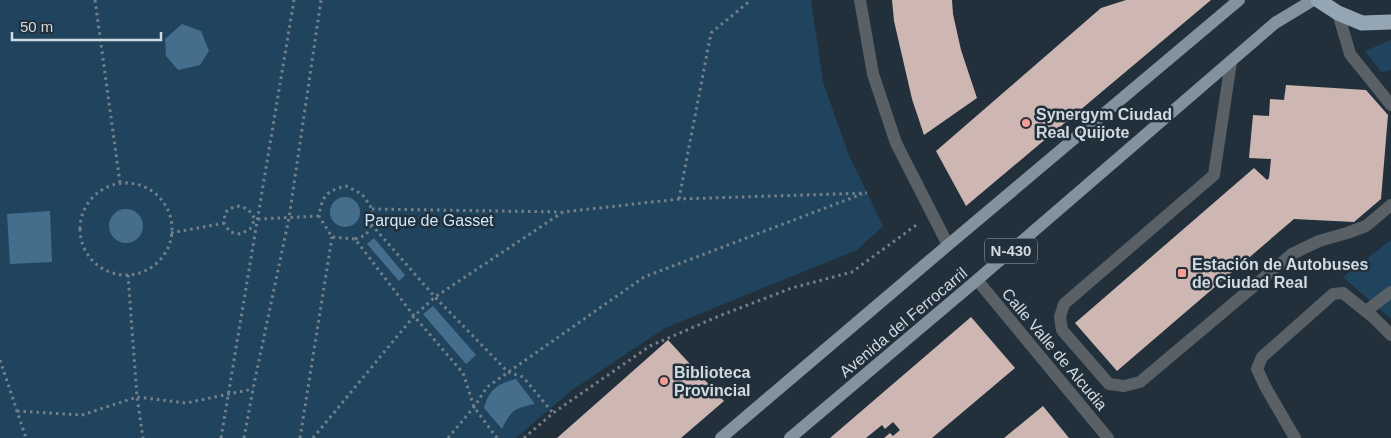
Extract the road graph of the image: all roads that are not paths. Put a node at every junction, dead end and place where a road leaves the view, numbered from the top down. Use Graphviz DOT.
graph roads {
  1 [pos="860,0"];
  2 [pos="1239,0"];
  3 [pos="1312,0"];
  4 [pos="1318,0"];
  5 [pos="1338,13"];
  6 [pos="1391,22"];
  7 [pos="1231,62"];
  8 [pos="1391,105"];
  9 [pos="1391,205"];
  10 [pos="948,245"];
  11 [pos="977,280"];
  12 [pos="1391,292"];
  13 [pos="1366,311"];
  14 [pos="1391,335"];
  15 [pos="721,438"];
  16 [pos="790,438"];
  17 [pos="1108,438"];
  18 [pos="1295,438"];
  1 -- 10 [label="street"];
  2 -- 10 [label="main road, Avenida del Ferrocarril / N-430"];
  3 -- 7 [label="main road, Avenida del Ferrocarril / N-430"];
  4 -- 5 [label="highway"];
  5 -- 6 [label="highway"];
  5 -- 8 [label="street"];
  7 -- 9 [label="street"];
  7 -- 11 [label="main road, Avenida del Ferrocarril / N-430"];
  10 -- 15 [label="main road, Avenida del Ferrocarril / N-430"];
  11 -- 16 [label="main road, Avenida del Ferrocarril / N-430"];
  11 -- 17 [label="street, Calle Valle de Alcudia"];
  12 -- 13 [label="street"];
  13 -- 14 [label="street"];
  13 -- 18 [label="street"];
}
